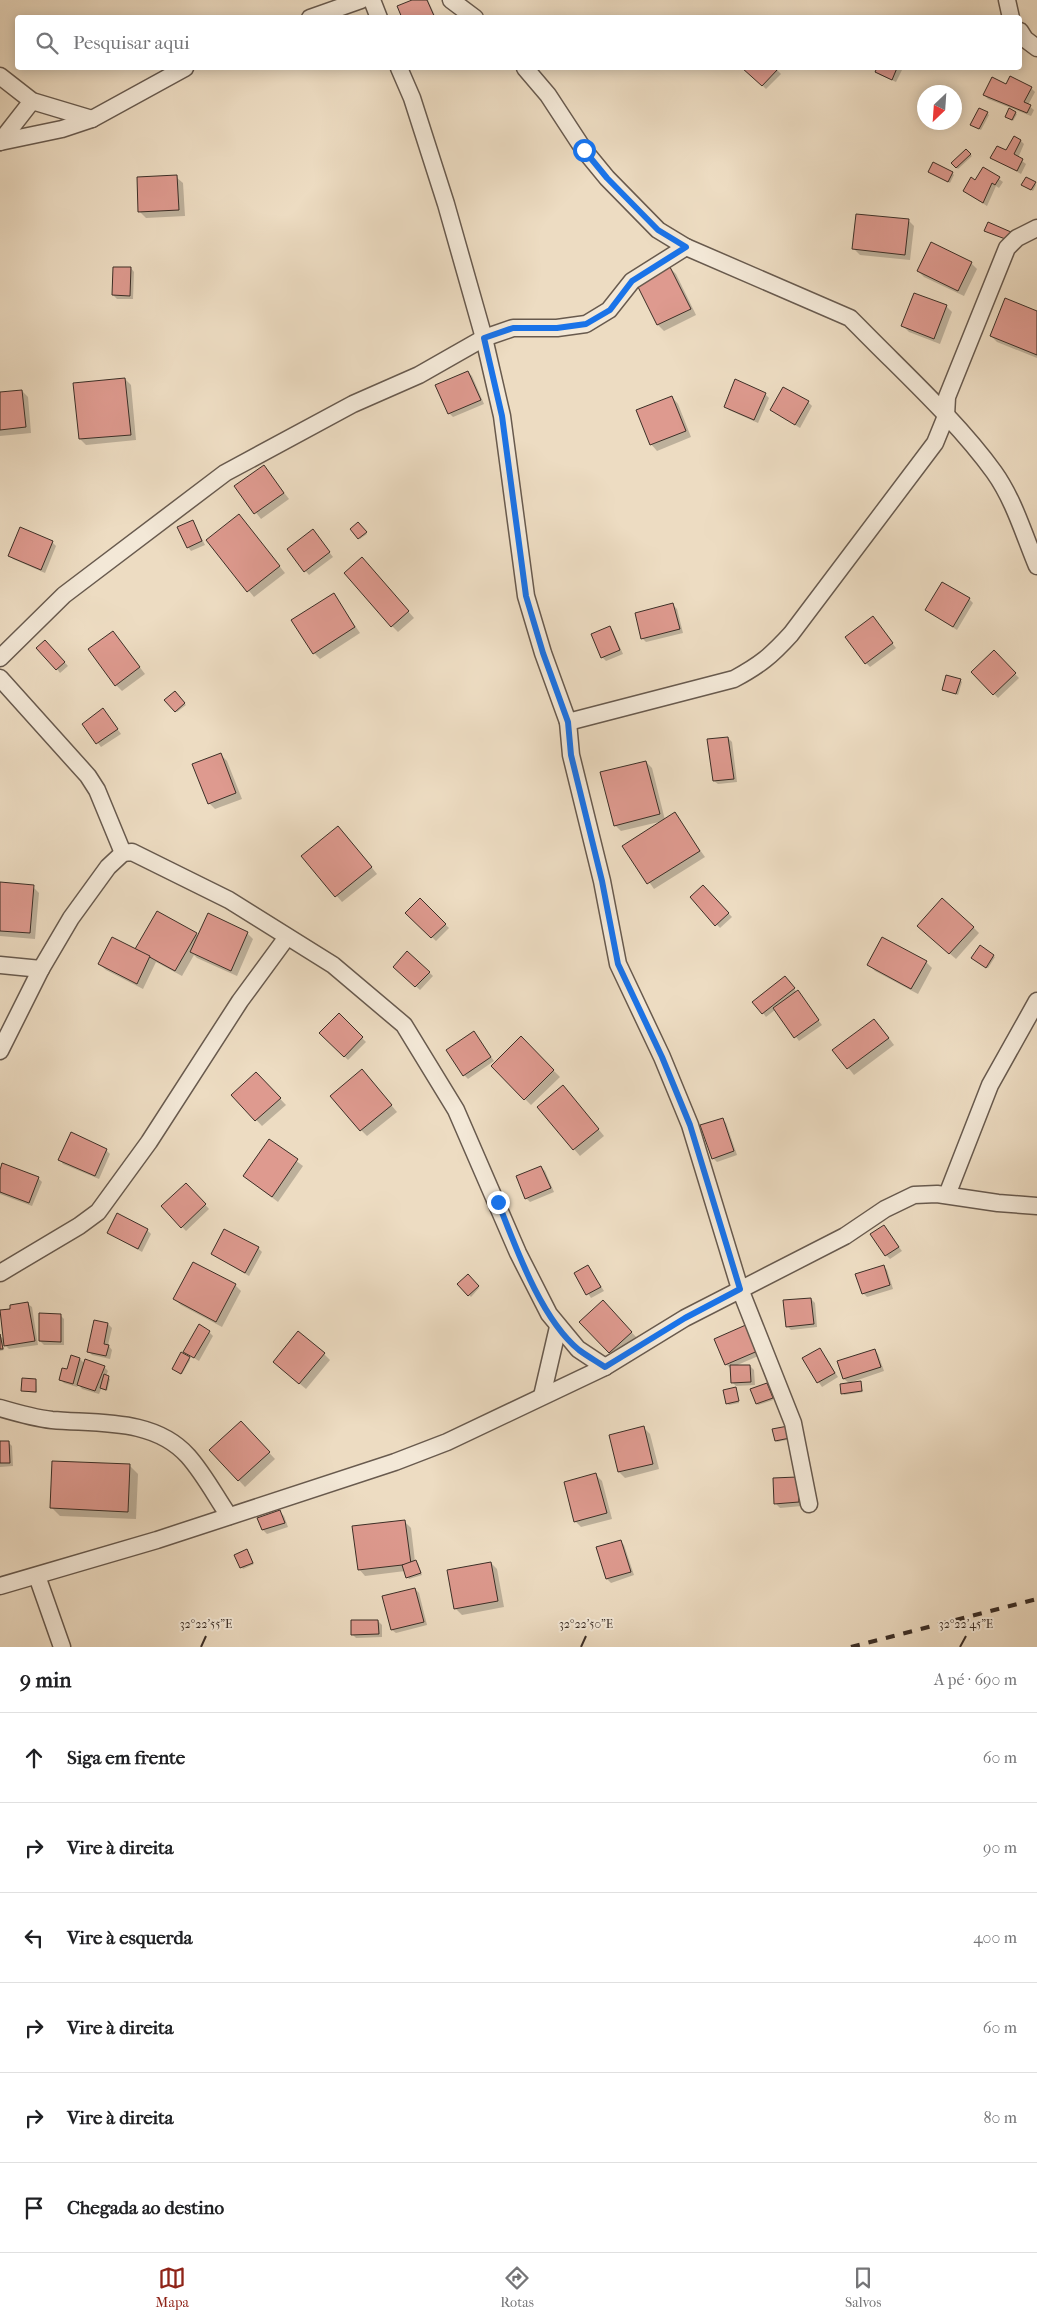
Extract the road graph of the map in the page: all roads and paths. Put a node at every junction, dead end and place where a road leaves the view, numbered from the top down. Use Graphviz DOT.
graph roads {
  1 [pos="361,0"];
  2 [pos="372,0"];
  3 [pos="452,0"];
  4 [pos="1007,0"];
  5 [pos="318,15"];
  6 [pos="378,15"];
  7 [pos="471,15"];
  8 [pos="1011,15"];
  9 [pos="1022,34"];
  10 [pos="1037,48"];
  11 [pos="181,70"];
  12 [pos="401,70"];
  13 [pos="527,70"];
  14 [pos="0,76"];
  15 [pos="32,101"];
  16 [pos="92,119"];
  17 [pos="0,142"];
  18 [pos="1037,228"];
  19 [pos="686,247"];
  20 [pos="484,338"];
  21 [pos="946,416"];
  22 [pos="1037,566"];
  23 [pos="0,658"];
  24 [pos="0,678"];
  25 [pos="568,722"];
  26 [pos="123,853"];
  27 [pos="287,937"];
  28 [pos="0,965"];
  29 [pos="41,969"];
  30 [pos="1037,1001"];
  31 [pos="0,1051"];
  32 [pos="947,1195"];
  33 [pos="1037,1206"];
  34 [pos="0,1273"];
  35 [pos="740,1289"];
  36 [pos="558,1326"];
  37 [pos="605,1367"];
  38 [pos="542,1396"];
  39 [pos="0,1408"];
  40 [pos="809,1504"];
  41 [pos="229,1516"];
  42 [pos="37,1576"];
  43 [pos="0,1586"];
  44 [pos="62,1647"];
  1 -- 5 [label="street"];
  2 -- 6 [label="street"];
  3 -- 7 [label="street"];
  4 -- 8 [label="street"];
  9 -- 10 [label="street"];
  11 -- 16 [label="street"];
  12 -- 20 [label="street"];
  13 -- 19 [label="street"];
  14 -- 15 [label="street"];
  15 -- 16 [label="street"];
  15 -- 17 [label="street"];
  16 -- 17 [label="street"];
  18 -- 21 [label="street"];
  19 -- 20 [label="street"];
  19 -- 21 [label="street"];
  20 -- 23 [label="street"];
  20 -- 25 [label="street"];
  21 -- 22 [label="street"];
  21 -- 25 [label="street"];
  24 -- 26 [label="street"];
  25 -- 35 [label="street"];
  26 -- 27 [label="street"];
  26 -- 29 [label="street"];
  27 -- 34 [label="street"];
  27 -- 36 [label="street"];
  28 -- 29 [label="street"];
  29 -- 31 [label="street"];
  30 -- 32 [label="street"];
  32 -- 33 [label="street"];
  32 -- 35 [label="street"];
  35 -- 37 [label="street"];
  35 -- 40 [label="street"];
  36 -- 37 [label="street"];
  36 -- 38 [label="street"];
  37 -- 38 [label="street"];
  38 -- 41 [label="street"];
  39 -- 41 [label="street"];
  41 -- 42 [label="street"];
  42 -- 43 [label="street"];
  42 -- 44 [label="street"];
}
